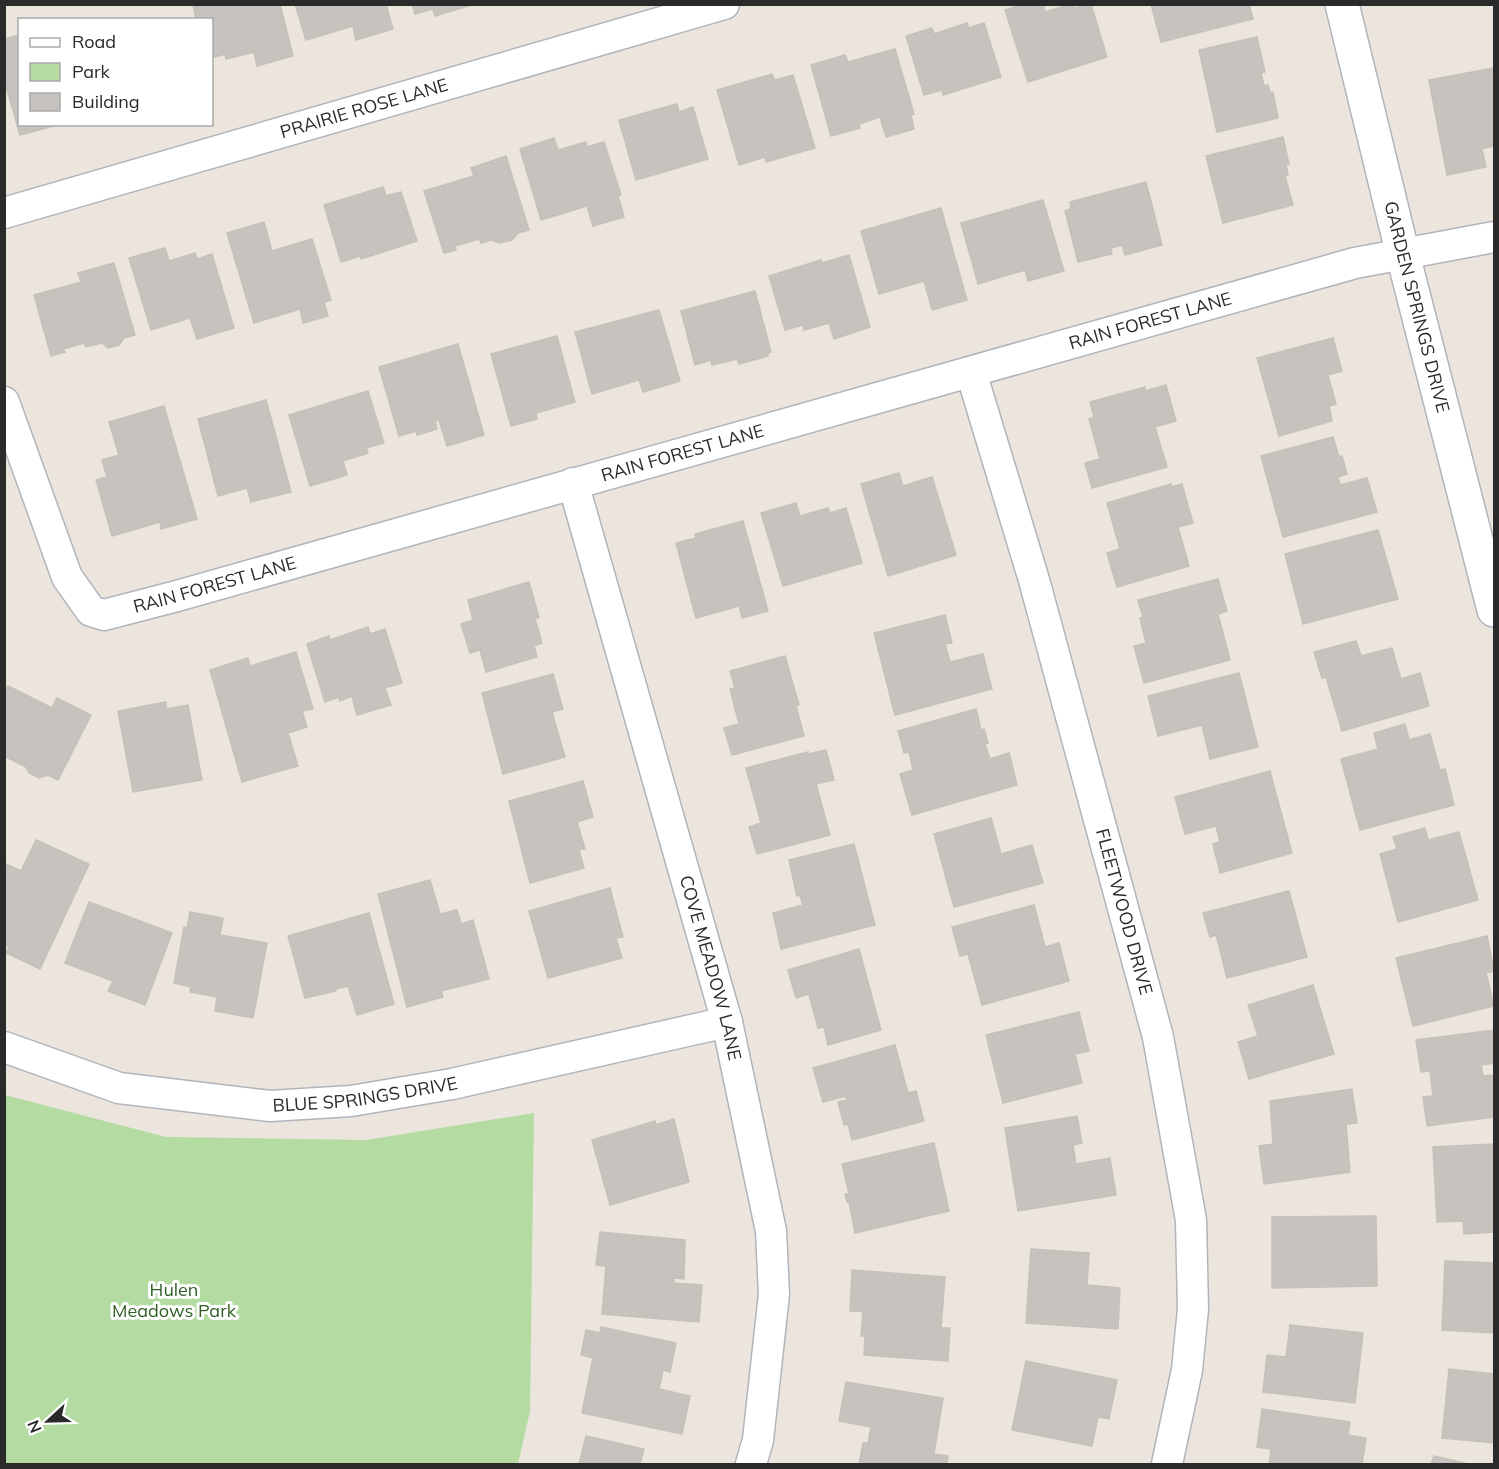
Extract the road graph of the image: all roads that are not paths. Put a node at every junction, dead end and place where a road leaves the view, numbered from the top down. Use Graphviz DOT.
graph roads {
  1 [pos="724,4"];
  2 [pos="1342,4"];
  3 [pos="4,213"];
  4 [pos="1494,237"];
  5 [pos="1403,255"];
  6 [pos="971,372"];
  7 [pos="4,402"];
  8 [pos="573,483"];
  9 [pos="1494,610"];
  10 [pos="727,1022"];
  11 [pos="4,1047"];
  12 [pos="751,1464"];
  13 [pos="1167,1464"];
  1 -- 3 [label="street, PRAIRIE ROSE LANE"];
  2 -- 5 [label="street, GARDEN SPRINGS DRIVE"];
  4 -- 5 [label="street, RAIN FOREST LANE"];
  5 -- 6 [label="street, RAIN FOREST LANE"];
  5 -- 9 [label="street, GARDEN SPRINGS DRIVE"];
  6 -- 8 [label="street, RAIN FOREST LANE"];
  6 -- 13 [label="street, FLEETWOOD DRIVE"];
  7 -- 8 [label="street, RAIN FOREST LANE"];
  8 -- 10 [label="street, COVE MEADOW LANE"];
  10 -- 11 [label="street, BLUE SPRINGS DRIVE"];
  10 -- 12 [label="street, COVE MEADOW LANE"];
}
